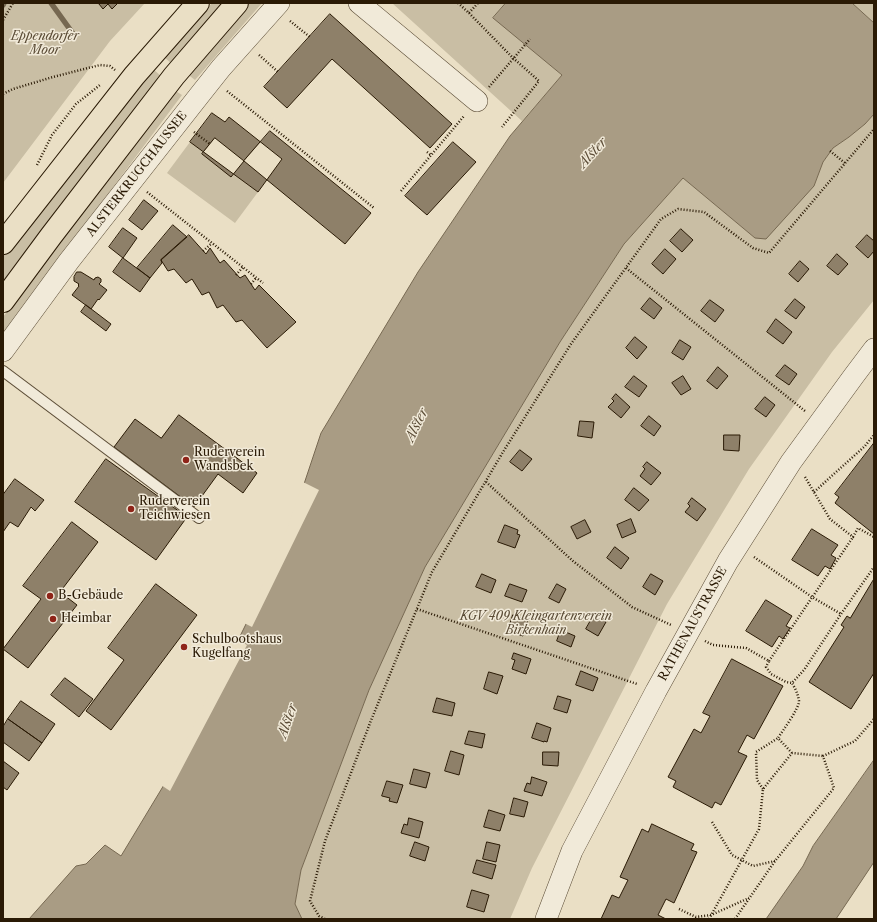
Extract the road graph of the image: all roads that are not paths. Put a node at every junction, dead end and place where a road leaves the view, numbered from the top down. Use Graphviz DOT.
graph roads {
  1 [pos="198,3"];
  2 [pos="237,3"];
  3 [pos="359,3"];
  4 [pos="283,11"];
  5 [pos="477,101"];
  6 [pos="3,243"];
  7 [pos="3,301"];
  8 [pos="874,349"];
  9 [pos="3,351"];
  10 [pos="3,371"];
  11 [pos="199,518"];
  12 [pos="546,919"];
  1 -- 6 [label="main road"];
  2 -- 7 [label="main road"];
  3 -- 5 [label="street"];
  4 -- 9 [label="street, ALSTERKRUGCHAUSSEE"];
  8 -- 12 [label="street, RATHENAUSTRASSE"];
  10 -- 11 [label="lane"];
}
